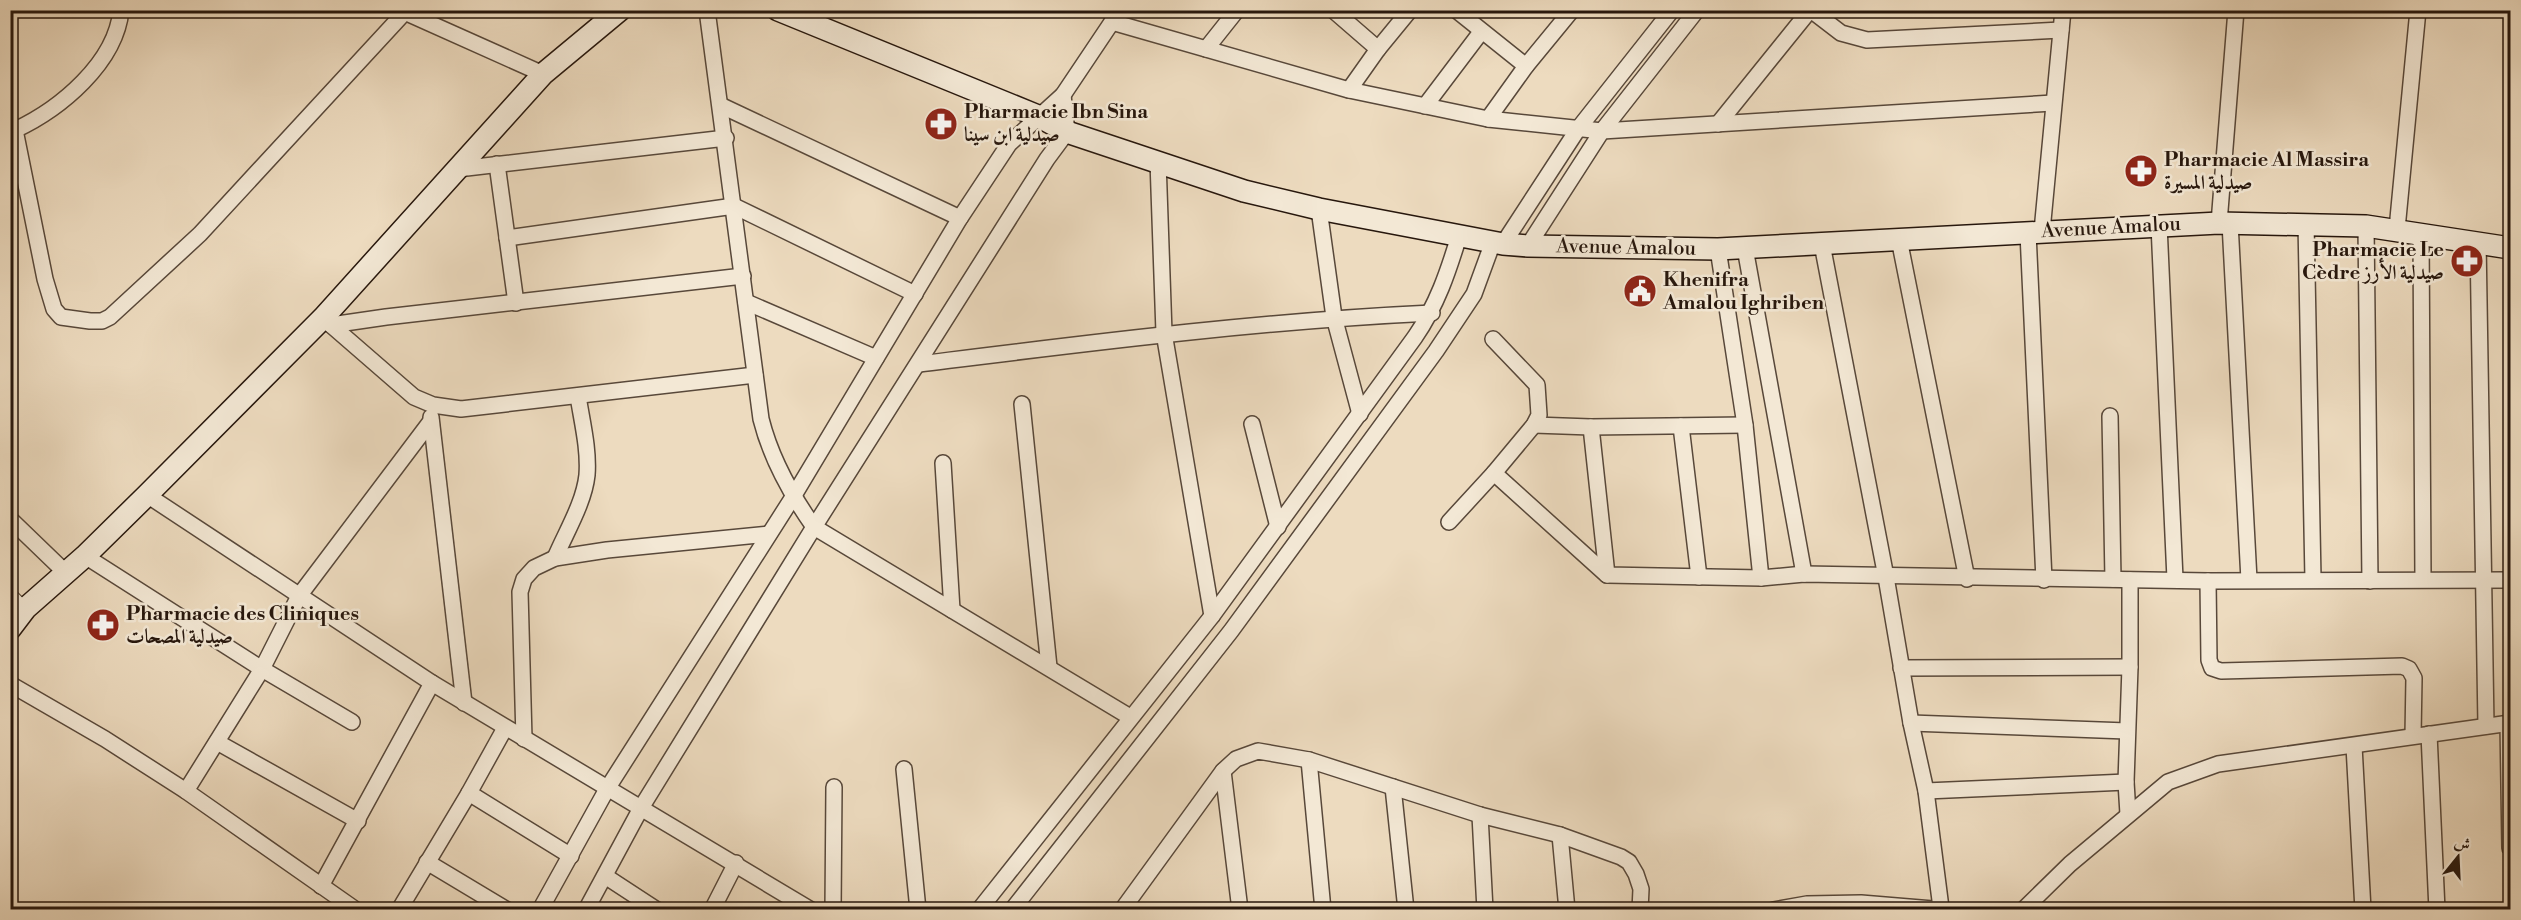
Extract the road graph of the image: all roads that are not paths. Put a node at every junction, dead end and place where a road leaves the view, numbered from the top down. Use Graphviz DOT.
graph roads {
  1 [pos="121,10"];
  2 [pos="620,10"];
  3 [pos="708,10"];
  4 [pos="778,10"];
  5 [pos="1237,10"];
  6 [pos="1333,10"];
  7 [pos="1410,10"];
  8 [pos="1456,10"];
  9 [pos="1572,10"];
  10 [pos="1672,10"];
  11 [pos="1697,10"];
  12 [pos="1810,10"];
  13 [pos="2063,10"];
  14 [pos="2236,10"];
  15 [pos="2418,10"];
  16 [pos="402,11"];
  17 [pos="1116,16"];
  18 [pos="2061,30"];
  19 [pos="1481,32"];
  20 [pos="1206,48"];
  21 [pos="1378,49"];
  22 [pos="1526,66"];
  23 [pos="543,74"];
  24 [pos="1349,90"];
  25 [pos="1063,95"];
  26 [pos="2053,102"];
  27 [pos="722,106"];
  28 [pos="1425,106"];
  29 [pos="1038,116"];
  30 [pos="1488,119"];
  31 [pos="1718,124"];
  32 [pos="1578,129"];
  33 [pos="13,130"];
  34 [pos="1602,131"];
  35 [pos="1067,132"];
  36 [pos="726,138"];
  37 [pos="1158,161"];
  38 [pos="497,164"];
  39 [pos="458,168"];
  40 [pos="734,206"];
  41 [pos="1319,209"];
  42 [pos="960,218"];
  43 [pos="2225,223"];
  44 [pos="2306,224"];
  45 [pos="2159,225"];
  46 [pos="2366,226"];
  47 [pos="2397,229"];
  48 [pos="2035,232"];
  49 [pos="2421,233"];
  50 [pos="1459,236"];
  51 [pos="507,238"];
  52 [pos="1899,239"];
  53 [pos="2478,242"];
  54 [pos="1498,243"];
  55 [pos="1822,244"];
  56 [pos="1528,246"];
  57 [pos="1745,248"];
  58 [pos="2511,248"];
  59 [pos="1718,249"];
  60 [pos="743,276"];
  61 [pos="915,294"];
  62 [pos="516,303"];
  63 [pos="746,303"];
  64 [pos="1432,313"];
  65 [pos="1334,317"];
  66 [pos="327,322"];
  67 [pos="1164,333"];
  68 [pos="1493,339"];
  69 [pos="876,358"];
  70 [pos="919,364"];
  71 [pos="755,375"];
  72 [pos="578,396"];
  73 [pos="1022,404"];
  74 [pos="433,405"];
  75 [pos="1360,414"];
  76 [pos="2110,416"];
  77 [pos="431,421"];
  78 [pos="1252,424"];
  79 [pos="1534,425"];
  80 [pos="1745,425"];
  81 [pos="1681,426"];
  82 [pos="1592,427"];
  83 [pos="943,464"];
  84 [pos="1494,473"];
  85 [pos="147,495"];
  86 [pos="793,497"];
  87 [pos="10,519"];
  88 [pos="1449,522"];
  89 [pos="814,527"];
  90 [pos="1278,527"];
  91 [pos="769,534"];
  92 [pos="85,556"];
  93 [pos="555,558"];
  94 [pos="66,573"];
  95 [pos="1804,574"];
  96 [pos="1607,575"];
  97 [pos="1699,576"];
  98 [pos="1886,577"];
  99 [pos="1761,578"];
  100 [pos="1966,579"];
  101 [pos="2113,579"];
  102 [pos="2175,579"];
  103 [pos="2313,579"];
  104 [pos="2423,579"];
  105 [pos="2044,580"];
  106 [pos="2130,580"];
  107 [pos="2248,580"];
  108 [pos="2482,580"];
  109 [pos="2511,580"];
  110 [pos="2208,581"];
  111 [pos="2370,581"];
  112 [pos="10,591"];
  113 [pos="299,596"];
  114 [pos="26,608"];
  115 [pos="952,610"];
  116 [pos="1212,616"];
  117 [pos="10,629"];
  118 [pos="1049,667"];
  119 [pos="2130,667"];
  120 [pos="1901,668"];
  121 [pos="262,669"];
  122 [pos="432,683"];
  123 [pos="10,684"];
  124 [pos="464,703"];
  125 [pos="1130,717"];
  126 [pos="352,722"];
  127 [pos="1911,723"];
  128 [pos="2509,723"];
  129 [pos="2486,726"];
  130 [pos="505,728"];
  131 [pos="2127,731"];
  132 [pos="2421,735"];
  133 [pos="524,739"];
  134 [pos="217,742"];
  135 [pos="2354,746"];
  136 [pos="1309,760"];
  137 [pos="904,769"];
  138 [pos="1223,771"];
  139 [pos="2126,782"];
  140 [pos="834,787"];
  141 [pos="1393,787"];
  142 [pos="607,789"];
  143 [pos="186,791"];
  144 [pos="1926,791"];
  145 [pos="469,793"];
  146 [pos="641,808"];
  147 [pos="1480,814"];
  148 [pos="2128,814"];
  149 [pos="358,821"];
  150 [pos="1560,835"];
  151 [pos="2511,848"];
  152 [pos="571,856"];
  153 [pos="427,862"];
  154 [pos="736,863"];
  155 [pos="605,876"];
  156 [pos="321,886"];
  157 [pos="1138,890"];
  158 [pos="807,908"];
  159 [pos="356,909"];
  160 [pos="399,909"];
  161 [pos="507,909"];
  162 [pos="540,909"];
  163 [pos="585,909"];
  164 [pos="657,909"];
  165 [pos="712,909"];
  166 [pos="833,909"];
  167 [pos="918,909"];
  168 [pos="979,909"];
  169 [pos="1012,909"];
  170 [pos="1122,909"];
  171 [pos="1140,909"];
  172 [pos="1240,909"];
  173 [pos="1323,909"];
  174 [pos="1406,909"];
  175 [pos="1485,909"];
  176 [pos="1567,909"];
  177 [pos="1640,909"];
  178 [pos="1773,909"];
  179 [pos="1943,909"];
  180 [pos="2023,909"];
  181 [pos="2362,909"];
  182 [pos="2437,909"];
  1 -- 33 [label="street"];
  2 -- 23 [label="main road"];
  3 -- 27 [label="street"];
  4 -- 29 [label="main road, Avenue Amalou"];
  5 -- 20 [label="street"];
  6 -- 21 [label="street"];
  7 -- 21 [label="street"];
  8 -- 19 [label="street"];
  9 -- 22 [label="street"];
  10 -- 32 [label="street"];
  11 -- 34 [label="street"];
  12 -- 18 [label="street"];
  12 -- 31 [label="street"];
  13 -- 18 [label="street"];
  14 -- 43 [label="street"];
  15 -- 47 [label="street"];
  16 -- 23 [label="street"];
  16 -- 33 [label="street"];
  17 -- 20 [label="street"];
  17 -- 25 [label="street"];
  18 -- 26 [label="street"];
  19 -- 22 [label="street"];
  19 -- 28 [label="street"];
  20 -- 24 [label="street"];
  21 -- 24 [label="street"];
  22 -- 30 [label="street"];
  23 -- 39 [label="main road"];
  24 -- 28 [label="street"];
  25 -- 29 [label="street"];
  25 -- 35 [label="street"];
  26 -- 31 [label="street"];
  26 -- 48 [label="street"];
  27 -- 36 [label="street"];
  27 -- 42 [label="street"];
  28 -- 30 [label="street"];
  29 -- 35 [label="main road, Avenue Amalou"];
  29 -- 42 [label="street"];
  30 -- 32 [label="street"];
  31 -- 34 [label="street"];
  32 -- 34 [label="street"];
  32 -- 54 [label="street"];
  34 -- 56 [label="street"];
  35 -- 37 [label="main road, Avenue Amalou"];
  35 -- 70 [label="street"];
  36 -- 38 [label="street"];
  36 -- 40 [label="street"];
  37 -- 41 [label="main road, Avenue Amalou"];
  37 -- 67 [label="street"];
  38 -- 39 [label="street"];
  38 -- 51 [label="street"];
  39 -- 66 [label="main road"];
  40 -- 51 [label="street"];
  40 -- 60 [label="street"];
  40 -- 61 [label="street"];
  41 -- 50 [label="main road, Avenue Amalou"];
  41 -- 65 [label="street"];
  42 -- 61 [label="street"];
  43 -- 44 [label="main road, Avenue Amalou"];
  43 -- 45 [label="main road, Avenue Amalou"];
  43 -- 107 [label="street"];
  44 -- 46 [label="main road, Avenue Amalou"];
  44 -- 103 [label="street"];
  45 -- 48 [label="main road, Avenue Amalou"];
  45 -- 102 [label="street"];
  46 -- 47 [label="main road, Avenue Amalou"];
  46 -- 111 [label="street"];
  47 -- 49 [label="main road, Avenue Amalou"];
  48 -- 52 [label="main road, Avenue Amalou"];
  48 -- 105 [label="street"];
  49 -- 53 [label="main road, Avenue Amalou"];
  49 -- 104 [label="street"];
  50 -- 54 [label="main road, Avenue Amalou"];
  50 -- 64 [label="street"];
  51 -- 62 [label="street"];
  52 -- 55 [label="main road, Avenue Amalou"];
  52 -- 100 [label="street"];
  53 -- 58 [label="main road, Avenue Amalou"];
  53 -- 108 [label="street"];
  54 -- 56 [label="main road, Avenue Amalou"];
  54 -- 169 [label="street"];
  55 -- 57 [label="main road, Avenue Amalou"];
  55 -- 98 [label="street"];
  56 -- 59 [label="main road, Avenue Amalou"];
  57 -- 59 [label="main road, Avenue Amalou"];
  57 -- 95 [label="street"];
  59 -- 80 [label="street"];
  60 -- 62 [label="street"];
  60 -- 63 [label="street"];
  61 -- 69 [label="street"];
  62 -- 66 [label="street"];
  63 -- 69 [label="street"];
  63 -- 71 [label="street"];
  64 -- 65 [label="street"];
  64 -- 75 [label="street"];
  65 -- 67 [label="street"];
  65 -- 75 [label="street"];
  66 -- 74 [label="street"];
  66 -- 85 [label="main road"];
  67 -- 70 [label="street"];
  67 -- 116 [label="street"];
  68 -- 79 [label="street"];
  69 -- 86 [label="street"];
  70 -- 89 [label="street"];
  71 -- 72 [label="street"];
  71 -- 86 [label="street"];
  72 -- 74 [label="street"];
  72 -- 93 [label="street"];
  73 -- 118 [label="street"];
  74 -- 77 [label="street"];
  75 -- 90 [label="street"];
  76 -- 101 [label="street"];
  77 -- 113 [label="street"];
  77 -- 124 [label="street"];
  78 -- 90 [label="street"];
  79 -- 82 [label="street"];
  79 -- 84 [label="street"];
  80 -- 81 [label="street"];
  80 -- 99 [label="street"];
  81 -- 82 [label="street"];
  81 -- 97 [label="street"];
  82 -- 96 [label="street"];
  83 -- 115 [label="street"];
  84 -- 88 [label="street"];
  84 -- 96 [label="street"];
  85 -- 92 [label="main road"];
  85 -- 113 [label="street"];
  86 -- 89 [label="street"];
  86 -- 91 [label="street"];
  87 -- 94 [label="street"];
  89 -- 115 [label="street"];
  89 -- 146 [label="street"];
  90 -- 116 [label="street"];
  91 -- 93 [label="street"];
  91 -- 142 [label="street"];
  92 -- 94 [label="main road"];
  92 -- 121 [label="street"];
  93 -- 133 [label="street"];
  94 -- 114 [label="main road"];
  95 -- 98 [label="street"];
  95 -- 99 [label="street"];
  96 -- 97 [label="street"];
  97 -- 99 [label="street"];
  98 -- 100 [label="street"];
  98 -- 120 [label="street"];
  100 -- 105 [label="street"];
  101 -- 105 [label="street"];
  101 -- 106 [label="street"];
  102 -- 106 [label="street"];
  102 -- 110 [label="street"];
  103 -- 107 [label="street"];
  103 -- 111 [label="street"];
  104 -- 108 [label="street"];
  104 -- 111 [label="street"];
  106 -- 119 [label="street"];
  107 -- 110 [label="street"];
  108 -- 109 [label="street"];
  108 -- 129 [label="street"];
  110 -- 132 [label="street"];
  112 -- 114 [label="lane"];
  113 -- 121 [label="street"];
  113 -- 122 [label="street"];
  114 -- 117 [label="main road"];
  115 -- 118 [label="street"];
  116 -- 125 [label="street"];
  118 -- 125 [label="street"];
  119 -- 120 [label="street"];
  119 -- 131 [label="street"];
  120 -- 127 [label="street"];
  121 -- 126 [label="street"];
  121 -- 134 [label="street"];
  122 -- 124 [label="street"];
  122 -- 149 [label="street"];
  123 -- 143 [label="street"];
  124 -- 130 [label="street"];
  125 -- 168 [label="street"];
  127 -- 131 [label="street"];
  127 -- 144 [label="street"];
  128 -- 129 [label="street"];
  128 -- 151 [label="street"];
  129 -- 132 [label="street"];
  130 -- 133 [label="street"];
  130 -- 145 [label="street"];
  131 -- 139 [label="street"];
  132 -- 135 [label="street"];
  132 -- 182 [label="street"];
  133 -- 142 [label="street"];
  134 -- 143 [label="street"];
  134 -- 149 [label="street"];
  135 -- 148 [label="street"];
  135 -- 181 [label="street"];
  136 -- 138 [label="street"];
  136 -- 141 [label="street"];
  136 -- 173 [label="street"];
  137 -- 167 [label="street"];
  138 -- 157 [label="street"];
  138 -- 172 [label="street"];
  139 -- 144 [label="street"];
  139 -- 148 [label="street"];
  140 -- 166 [label="street"];
  141 -- 147 [label="street"];
  141 -- 174 [label="street"];
  142 -- 146 [label="street"];
  142 -- 152 [label="street"];
  143 -- 156 [label="street"];
  144 -- 179 [label="street"];
  145 -- 152 [label="street"];
  145 -- 153 [label="street"];
  146 -- 154 [label="street"];
  146 -- 155 [label="street"];
  147 -- 150 [label="street"];
  147 -- 175 [label="street"];
  148 -- 180 [label="street"];
  149 -- 156 [label="street"];
  150 -- 176 [label="street"];
  150 -- 177 [label="street"];
  152 -- 162 [label="street"];
  153 -- 160 [label="street"];
  153 -- 161 [label="street"];
  154 -- 158 [label="street"];
  154 -- 165 [label="street"];
  155 -- 163 [label="street"];
  155 -- 164 [label="street"];
  156 -- 159 [label="street"];
  157 -- 170 [label="street"];
  157 -- 171 [label="street"];
  178 -- 179 [label="street"];
}
